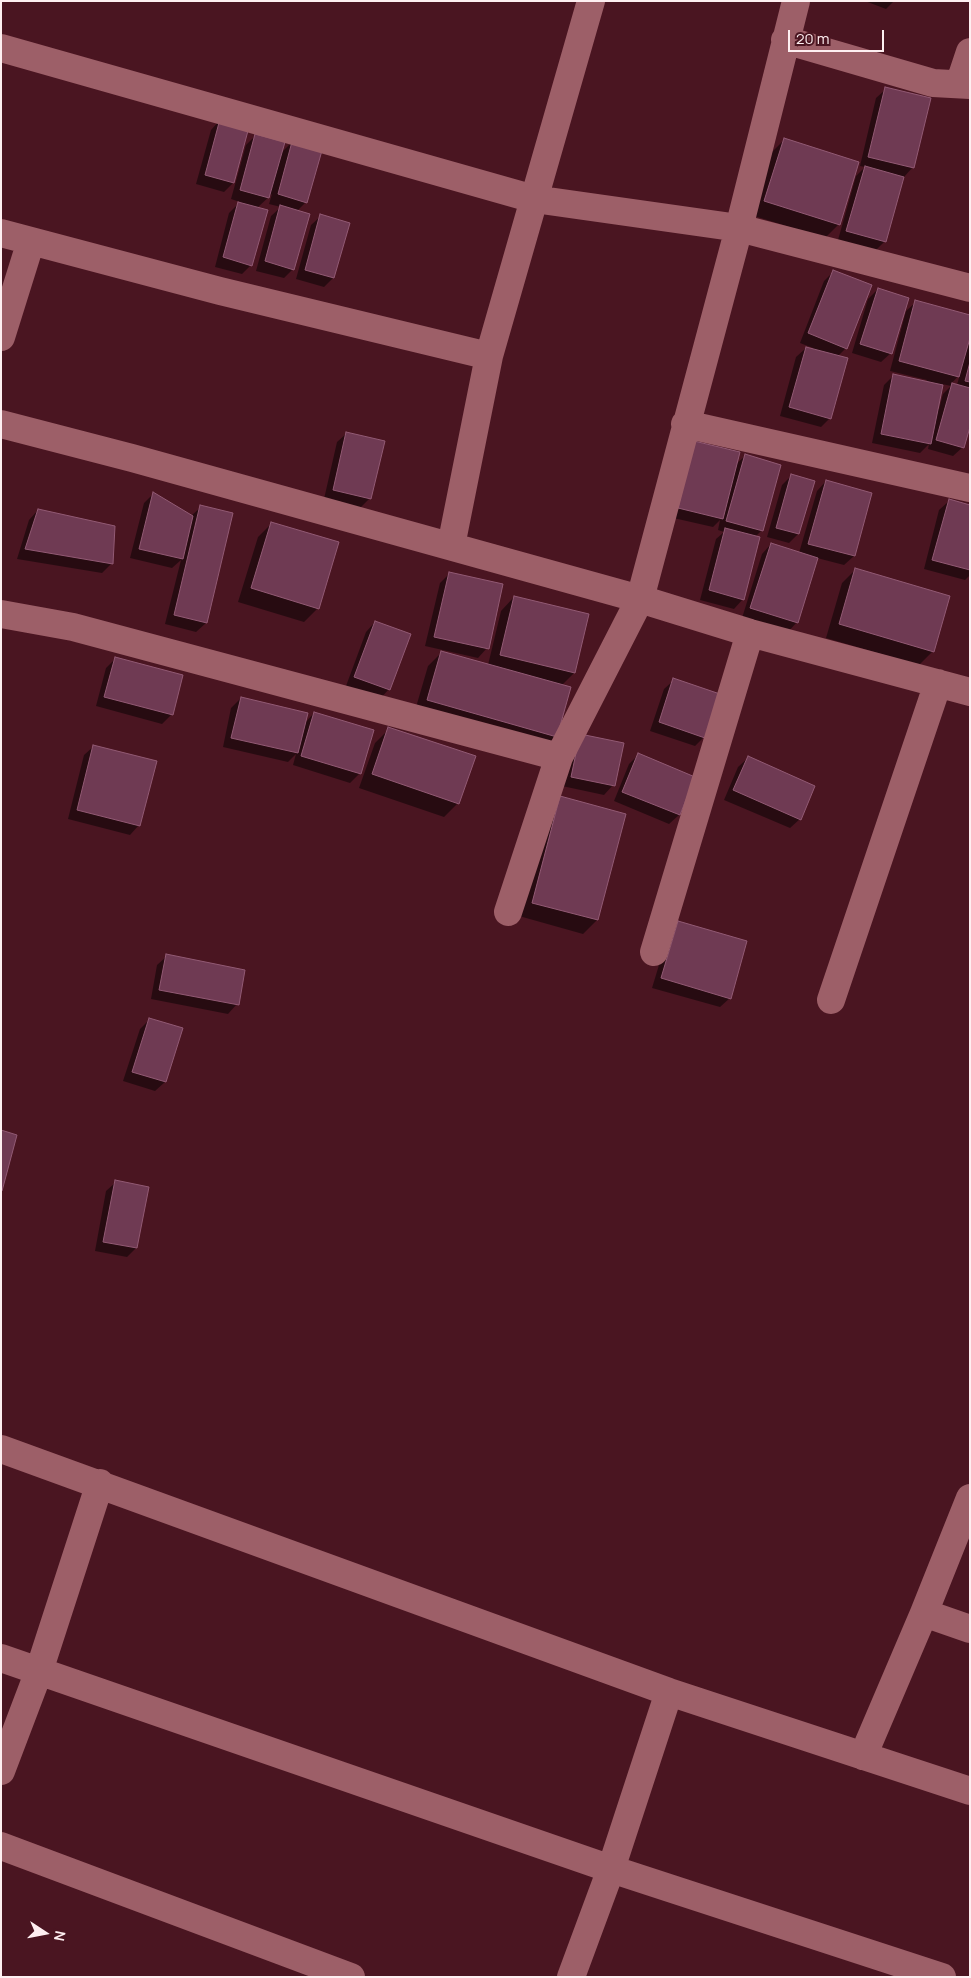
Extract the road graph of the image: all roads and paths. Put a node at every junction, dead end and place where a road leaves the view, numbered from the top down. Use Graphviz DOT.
graph roads {
  1 [pos="591,1"];
  2 [pos="796,1"];
  3 [pos="786,40"];
  4 [pos="1,48"];
  5 [pos="970,52"];
  6 [pos="965,84"];
  7 [pos="534,199"];
  8 [pos="739,228"];
  9 [pos="1,233"];
  10 [pos="31,241"];
  11 [pos="970,288"];
  12 [pos="1,337"];
  13 [pos="489,356"];
  14 [pos="1,424"];
  15 [pos="685,424"];
  16 [pos="970,488"];
  17 [pos="451,546"];
  18 [pos="640,599"];
  19 [pos="1,614"];
  20 [pos="750,633"];
  21 [pos="938,683"];
  22 [pos="970,692"];
  23 [pos="559,757"];
  24 [pos="508,912"];
  25 [pos="654,952"];
  26 [pos="831,1000"];
  27 [pos="1,1449"];
  28 [pos="100,1484"];
  29 [pos="970,1498"];
  30 [pos="924,1613"];
  31 [pos="970,1629"];
  32 [pos="1,1658"];
  33 [pos="39,1671"];
  34 [pos="669,1692"];
  35 [pos="863,1756"];
  36 [pos="1,1771"];
  37 [pos="970,1792"];
  38 [pos="1,1846"];
  39 [pos="611,1870"];
  40 [pos="350,1977"];
  41 [pos="571,1977"];
  42 [pos="942,1977"];
  1 -- 7 [label="street"];
  2 -- 3 [label="street"];
  3 -- 6 [label="street"];
  3 -- 8 [label="street"];
  4 -- 7 [label="street"];
  5 -- 6 [label="street"];
  7 -- 8 [label="street"];
  7 -- 13 [label="street"];
  8 -- 11 [label="street"];
  8 -- 15 [label="street"];
  9 -- 10 [label="street"];
  10 -- 12 [label="street"];
  10 -- 13 [label="street"];
  13 -- 17 [label="street"];
  14 -- 17 [label="street"];
  15 -- 16 [label="street"];
  15 -- 18 [label="street"];
  17 -- 18 [label="street"];
  18 -- 20 [label="street"];
  18 -- 23 [label="street"];
  19 -- 23 [label="street"];
  20 -- 21 [label="street"];
  20 -- 25 [label="street"];
  21 -- 22 [label="street"];
  21 -- 26 [label="street"];
  23 -- 24 [label="street"];
  27 -- 28 [label="street"];
  28 -- 33 [label="street"];
  28 -- 34 [label="street"];
  29 -- 30 [label="street"];
  30 -- 31 [label="street"];
  30 -- 35 [label="street"];
  32 -- 33 [label="street"];
  33 -- 36 [label="street"];
  33 -- 39 [label="street"];
  34 -- 35 [label="street"];
  34 -- 39 [label="street"];
  35 -- 37 [label="street"];
  38 -- 40 [label="street"];
  39 -- 41 [label="street"];
  39 -- 42 [label="street"];
}
